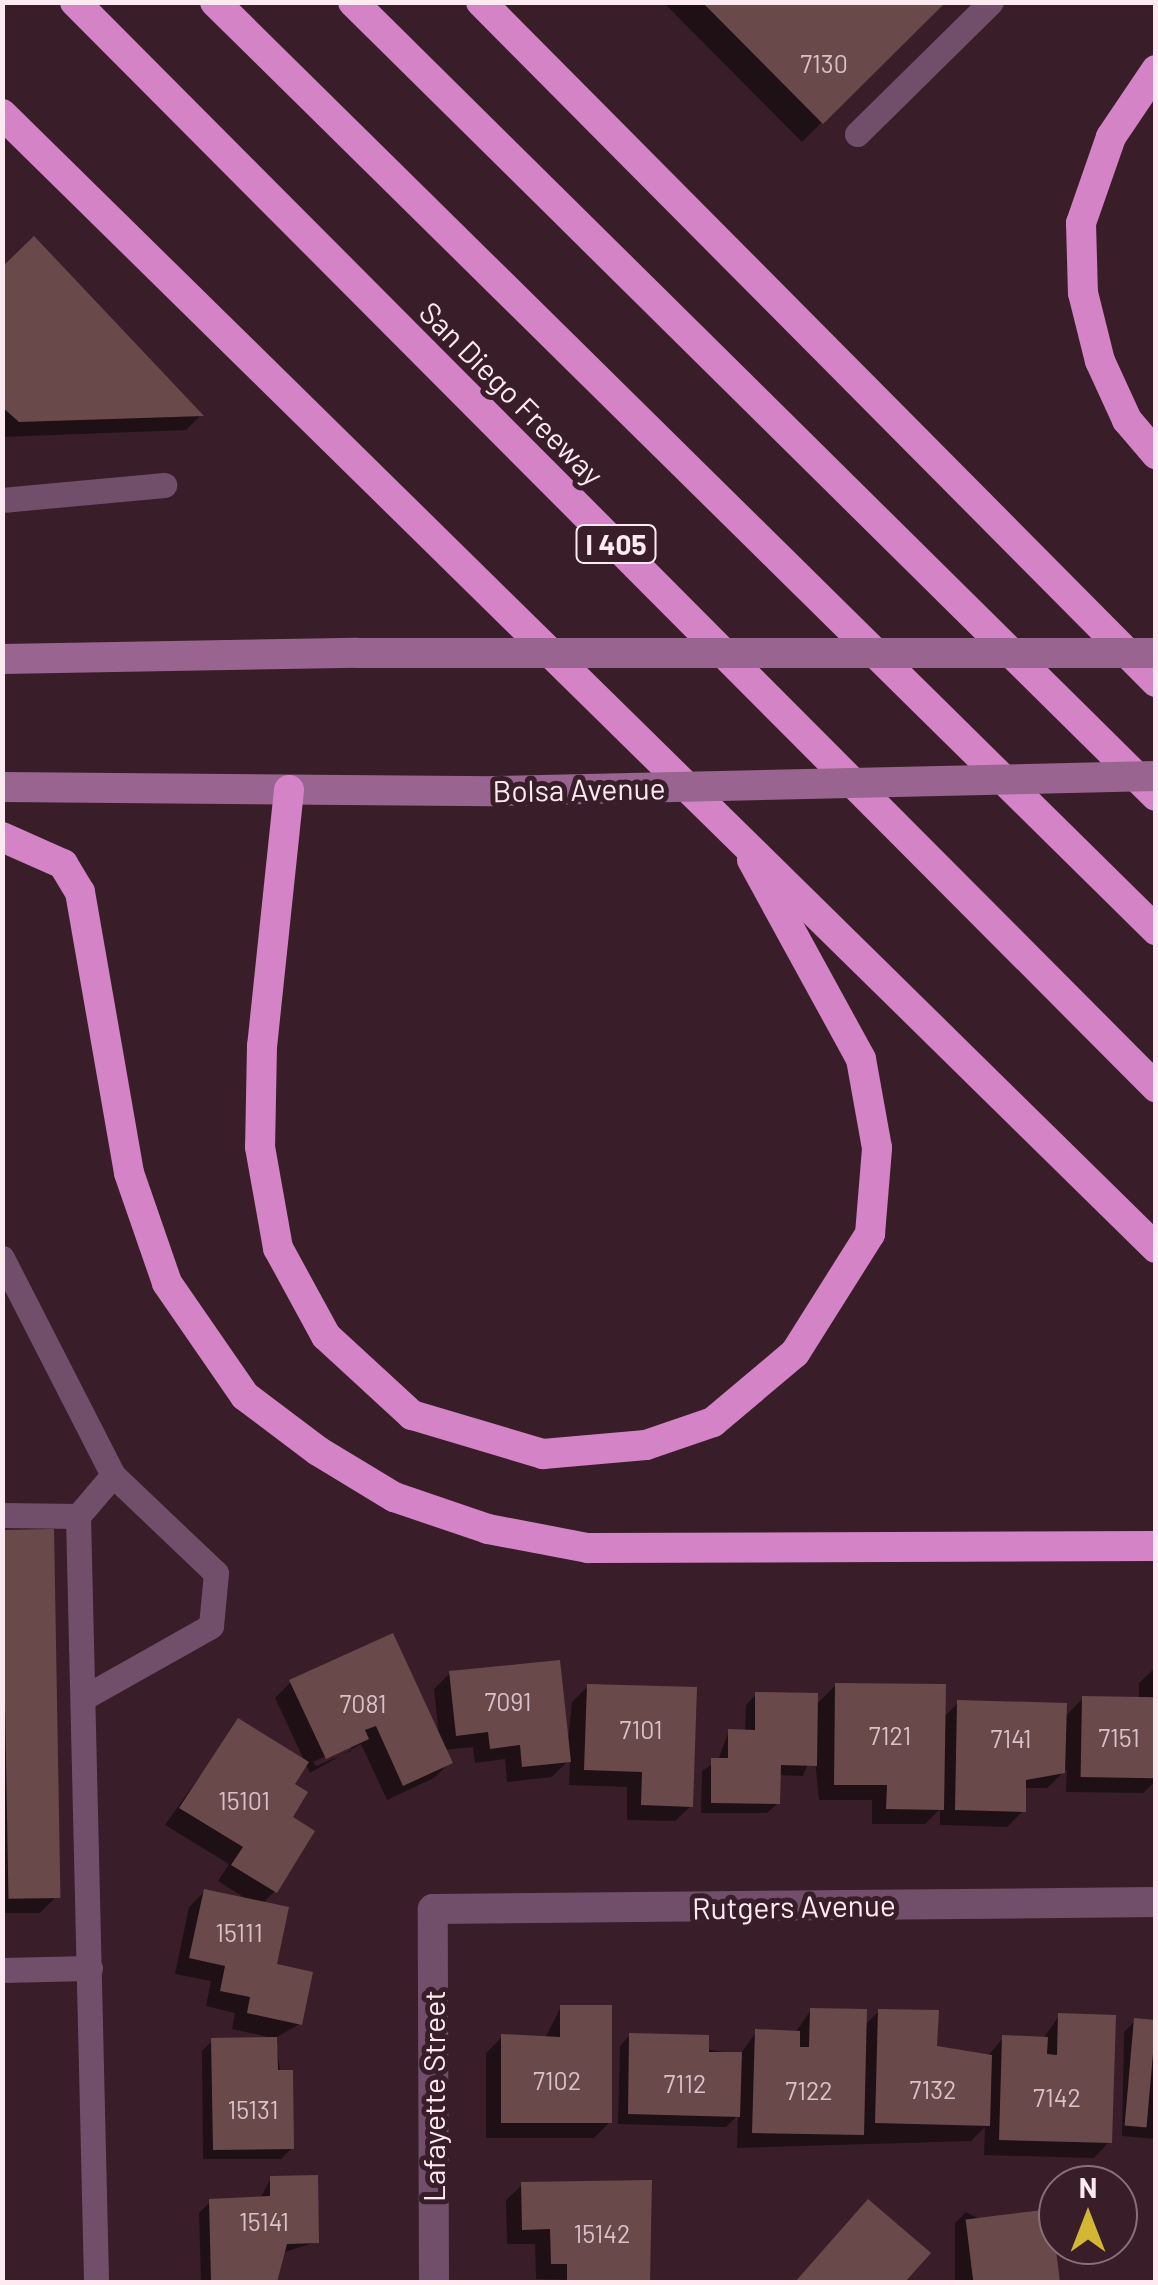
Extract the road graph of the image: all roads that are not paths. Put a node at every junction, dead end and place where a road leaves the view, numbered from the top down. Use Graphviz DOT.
graph roads {
  1 [pos="75,2"];
  2 [pos="215,2"];
  3 [pos="353,2"];
  4 [pos="480,2"];
  5 [pos="990,2"];
  6 [pos="1156,70"];
  7 [pos="2,114"];
  8 [pos="857,134"];
  9 [pos="1156,454"];
  10 [pos="164,485"];
  11 [pos="2,500"];
  12 [pos="1156,653"];
  13 [pos="2,658"];
  14 [pos="1156,682"];
  15 [pos="1156,776"];
  16 [pos="2,788"];
  17 [pos="289,790"];
  18 [pos="1156,796"];
  19 [pos="2,836"];
  20 [pos="752,860"];
  21 [pos="1156,930"];
  22 [pos="1156,1087"];
  23 [pos="1156,1248"];
  24 [pos="2,1258"];
  25 [pos="113,1475"];
  26 [pos="2,1515"];
  27 [pos="78,1516"];
  28 [pos="1156,1546"];
  29 [pos="85,1697"];
  30 [pos="1156,1902"];
  31 [pos="433,1909"];
  32 [pos="90,1968"];
  33 [pos="2,1970"];
  34 [pos="96,2282"];
  35 [pos="434,2282"];
  1 -- 22 [label="highway, San Diego Freeway / I 405"];
  2 -- 21 [label="highway"];
  3 -- 18 [label="highway"];
  4 -- 14 [label="highway"];
  5 -- 8 [label="lane"];
  6 -- 9 [label="highway"];
  7 -- 20 [label="highway"];
  10 -- 11 [label="lane"];
  12 -- 13 [label="main road, bridge"];
  15 -- 17 [label="main road, Bolsa Avenue, bridge"];
  16 -- 17 [label="main road, Bolsa Avenue"];
  17 -- 20 [label="highway"];
  19 -- 28 [label="highway"];
  20 -- 23 [label="highway"];
  24 -- 25 [label="lane"];
  25 -- 27 [label="lane"];
  25 -- 29 [label="lane"];
  26 -- 27 [label="lane"];
  27 -- 29 [label="lane"];
  29 -- 32 [label="lane"];
  30 -- 31 [label="street, Rutgers Avenue"];
  31 -- 35 [label="street, Lafayette Street"];
  32 -- 33 [label="lane"];
  32 -- 34 [label="lane"];
}
